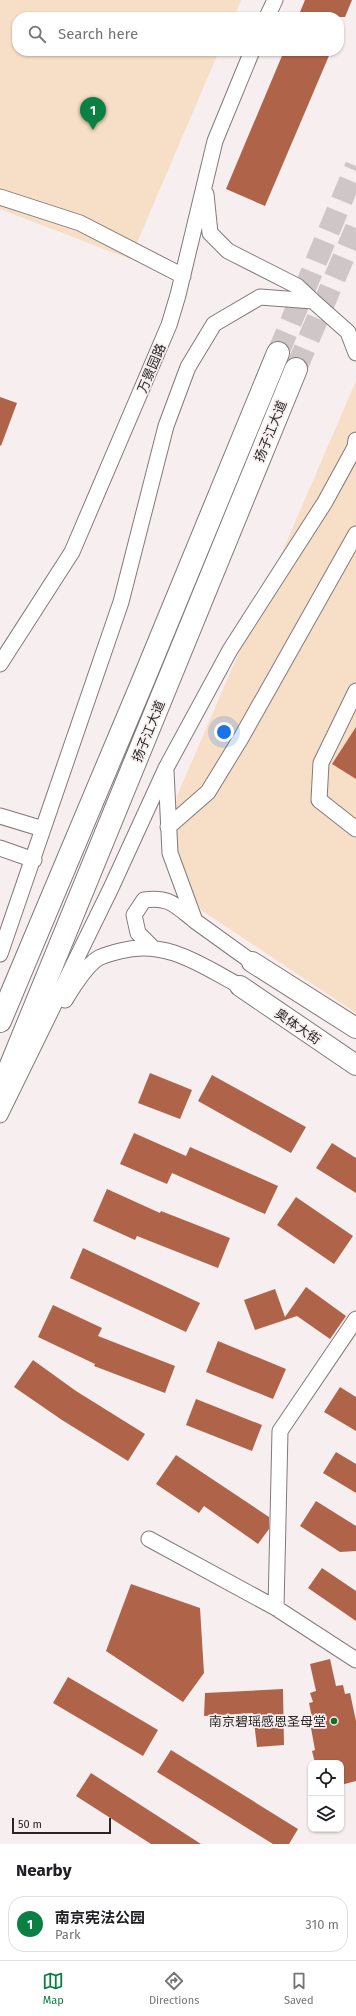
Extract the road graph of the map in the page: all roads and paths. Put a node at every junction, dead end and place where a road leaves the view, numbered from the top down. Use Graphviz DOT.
graph roads {
  1 [pos="275,0"];
  2 [pos="269,12"];
  3 [pos="250,56"];
  4 [pos="205,183"];
  5 [pos="0,197"];
  6 [pos="183,276"];
  7 [pos="314,301"];
  8 [pos="278,353"];
  9 [pos="356,353"];
  10 [pos="296,369"];
  11 [pos="356,440"];
  12 [pos="356,534"];
  13 [pos="350,556"];
  14 [pos="0,664"];
  15 [pos="356,691"];
  16 [pos="166,768"];
  17 [pos="0,816"];
  18 [pos="168,827"];
  19 [pos="43,829"];
  20 [pos="356,829"];
  21 [pos="0,848"];
  22 [pos="34,860"];
  23 [pos="195,921"];
  24 [pos="153,948"];
  25 [pos="0,954"];
  26 [pos="252,962"];
  27 [pos="240,986"];
  28 [pos="0,1021"];
  29 [pos="356,1028"];
  30 [pos="27,1058"];
  31 [pos="356,1065"];
  32 [pos="0,1092"];
  33 [pos="0,1115"];
  34 [pos="356,1319"];
  35 [pos="148,1539"];
  36 [pos="276,1608"];
  37 [pos="356,1660"];
  1 -- 2 [label="street"];
  3 -- 4 [label="street, 万景园路"];
  4 -- 6 [label="street, 万景园路"];
  4 -- 7 [label="street"];
  5 -- 6 [label="street"];
  6 -- 14 [label="street, 万景园路"];
  7 -- 9 [label="street"];
  7 -- 19 [label="street"];
  8 -- 28 [label="highway, 扬子江大道"];
  10 -- 32 [label="highway, 扬子江大道"];
  11 -- 16 [label="street"];
  12 -- 13 [label="street"];
  13 -- 18 [label="street"];
  15 -- 20 [label="street"];
  16 -- 18 [label="street"];
  16 -- 30 [label="street"];
  17 -- 19 [label="street"];
  18 -- 23 [label="street"];
  19 -- 22 [label="street"];
  21 -- 22 [label="street"];
  22 -- 25 [label="street"];
  23 -- 24 [label="street"];
  23 -- 26 [label="street"];
  24 -- 27 [label="street"];
  24 -- 30 [label="street"];
  26 -- 29 [label="main road"];
  27 -- 31 [label="main road, 奥体大街"];
  30 -- 33 [label="street"];
  34 -- 36 [label="street"];
  35 -- 36 [label="street"];
  36 -- 37 [label="street"];
}
